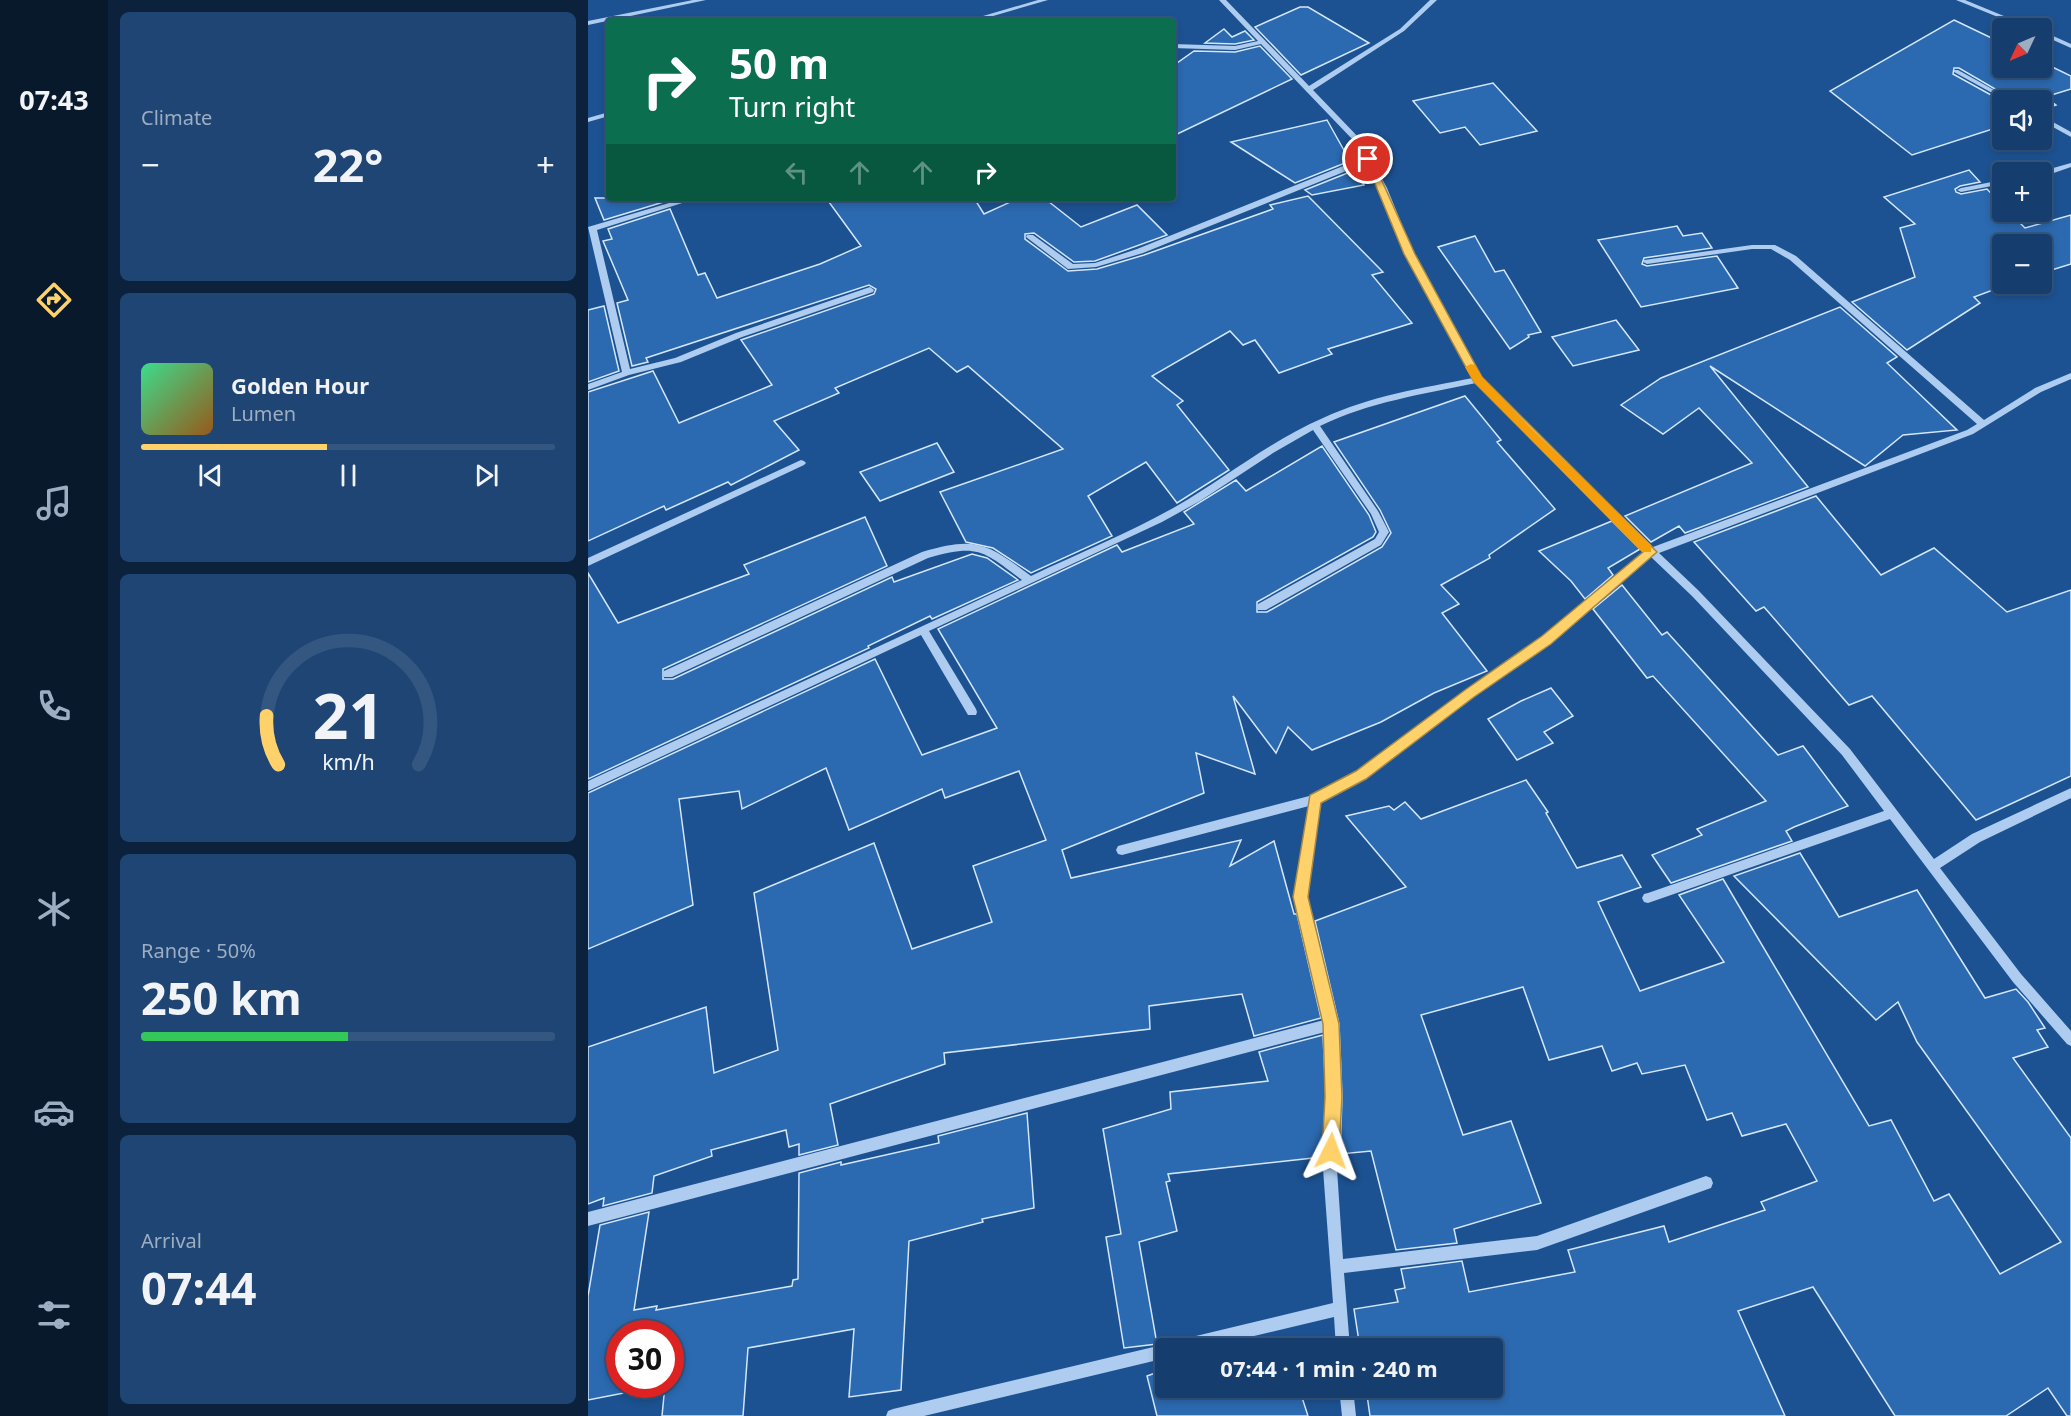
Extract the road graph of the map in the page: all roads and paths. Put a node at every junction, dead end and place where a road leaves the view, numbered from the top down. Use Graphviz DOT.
graph roads {
  1 [pos="704,0"];
  2 [pos="1045,0"];
  3 [pos="1222,0"];
  4 [pos="1434,0"];
  5 [pos="1959,0"];
  6 [pos="613,18"];
  7 [pos="980,18"];
  8 [pos="2005,18"];
  9 [pos="606,19"];
  10 [pos="588,23"];
  11 [pos="2052,37"];
  12 [pos="1263,42"];
  13 [pos="1176,46"];
  14 [pos="2071,46"];
  15 [pos="1956,71"];
  16 [pos="1310,89"];
  17 [pos="1992,91"];
  18 [pos="606,115"];
  19 [pos="588,120"];
  20 [pos="2052,124"];
  21 [pos="2071,135"];
  22 [pos="1368,159"];
  23 [pos="2071,165"];
  24 [pos="2052,171"];
  25 [pos="1992,184"];
  26 [pos="1961,190"];
  27 [pos="684,201"];
  28 [pos="590,230"];
  29 [pos="1030,237"];
  30 [pos="1647,262"];
  31 [pos="870,290"];
  32 [pos="627,374"];
  33 [pos="2071,376"];
  34 [pos="1478,380"];
  35 [pos="588,387"];
  36 [pos="1983,424"];
  37 [pos="1315,425"];
  38 [pos="801,464"];
  39 [pos="1651,552"];
  40 [pos="588,562"];
  41 [pos="1031,580"];
  42 [pos="1262,607"];
  43 [pos="924,631"];
  44 [pos="668,674"];
  45 [pos="972,712"];
  46 [pos="588,786"];
  47 [pos="2071,793"];
  48 [pos="1315,799"];
  49 [pos="1893,813"];
  50 [pos="1122,850"];
  51 [pos="1933,866"];
  52 [pos="1648,898"];
  53 [pos="1331,1024"];
  54 [pos="2071,1040"];
  55 [pos="1706,1183"];
  56 [pos="588,1219"];
  57 [pos="1336,1267"];
  58 [pos="1339,1309"];
  59 [pos="1216,1338"];
  60 [pos="1342,1338"];
  61 [pos="1155,1354"];
  62 [pos="1347,1398"];
  63 [pos="893,1416"];
  64 [pos="1349,1416"];
  1 -- 6 [label="street"];
  2 -- 7 [label="street"];
  3 -- 12 [label="street"];
  4 -- 16 [label="street"];
  5 -- 8 [label="street"];
  9 -- 10 [label="street"];
  11 -- 14 [label="street"];
  12 -- 13 [label="street"];
  12 -- 16 [label="street"];
  15 -- 17 [label="street"];
  16 -- 22 [label="street"];
  18 -- 19 [label="street"];
  20 -- 21 [label="street"];
  22 -- 29 [label="street"];
  22 -- 34 [label="street"];
  23 -- 24 [label="street"];
  25 -- 26 [label="street"];
  27 -- 28 [label="street"];
  28 -- 32 [label="street"];
  30 -- 36 [label="street"];
  31 -- 32 [label="street"];
  32 -- 35 [label="street"];
  33 -- 36 [label="street"];
  34 -- 37 [label="street"];
  34 -- 39 [label="street"];
  36 -- 39 [label="street"];
  37 -- 41 [label="street"];
  37 -- 42 [label="street"];
  38 -- 40 [label="street"];
  39 -- 48 [label="street"];
  39 -- 49 [label="street"];
  41 -- 43 [label="street"];
  41 -- 44 [label="street"];
  43 -- 45 [label="street"];
  43 -- 46 [label="street"];
  47 -- 51 [label="street"];
  48 -- 50 [label="street"];
  48 -- 53 [label="street"];
  49 -- 51 [label="street"];
  49 -- 52 [label="street"];
  51 -- 54 [label="street"];
  53 -- 56 [label="street"];
  53 -- 57 [label="street"];
  55 -- 57 [label="street"];
  57 -- 58 [label="street"];
  58 -- 59 [label="street"];
  58 -- 60 [label="street"];
  61 -- 63 [label="street"];
  62 -- 64 [label="street"];
}
